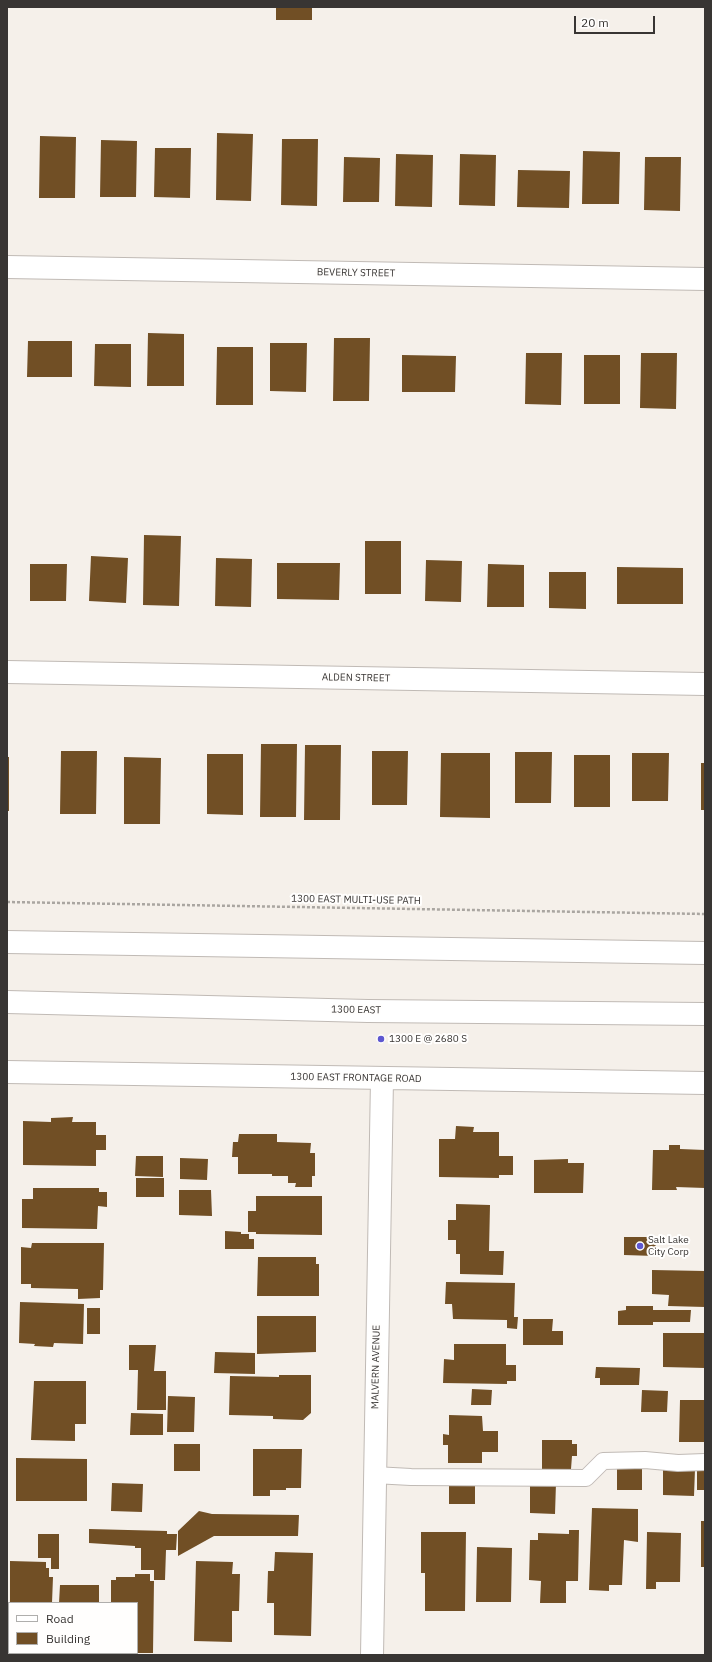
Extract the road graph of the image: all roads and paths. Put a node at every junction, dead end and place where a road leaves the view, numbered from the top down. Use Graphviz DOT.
graph roads {
  1 [pos="7,267"];
  2 [pos="705,279"];
  3 [pos="7,672"];
  4 [pos="705,684"];
  5 [pos="7,902"];
  6 [pos="705,914"];
  7 [pos="7,942"];
  8 [pos="705,953"];
  9 [pos="7,1002"];
  10 [pos="705,1014"];
  11 [pos="7,1072"];
  12 [pos="382,1079"];
  13 [pos="705,1084"];
  14 [pos="705,1462"];
  15 [pos="374,1475"];
  16 [pos="372,1655"];
  1 -- 2 [label="street, BEVERLY STREET"];
  3 -- 4 [label="street, ALDEN STREET"];
  5 -- 6 [label="path, 1300 EAST MULTI-USE PATH"];
  7 -- 8 [label="street"];
  9 -- 10 [label="street, 1300 EAST"];
  11 -- 12 [label="street, 1300 EAST FRONTAGE ROAD"];
  12 -- 13 [label="street, 1300 EAST FRONTAGE ROAD"];
  12 -- 15 [label="street, MALVERN AVENUE"];
  14 -- 15 [label="lane"];
  15 -- 16 [label="street, MALVERN AVENUE"];
}
